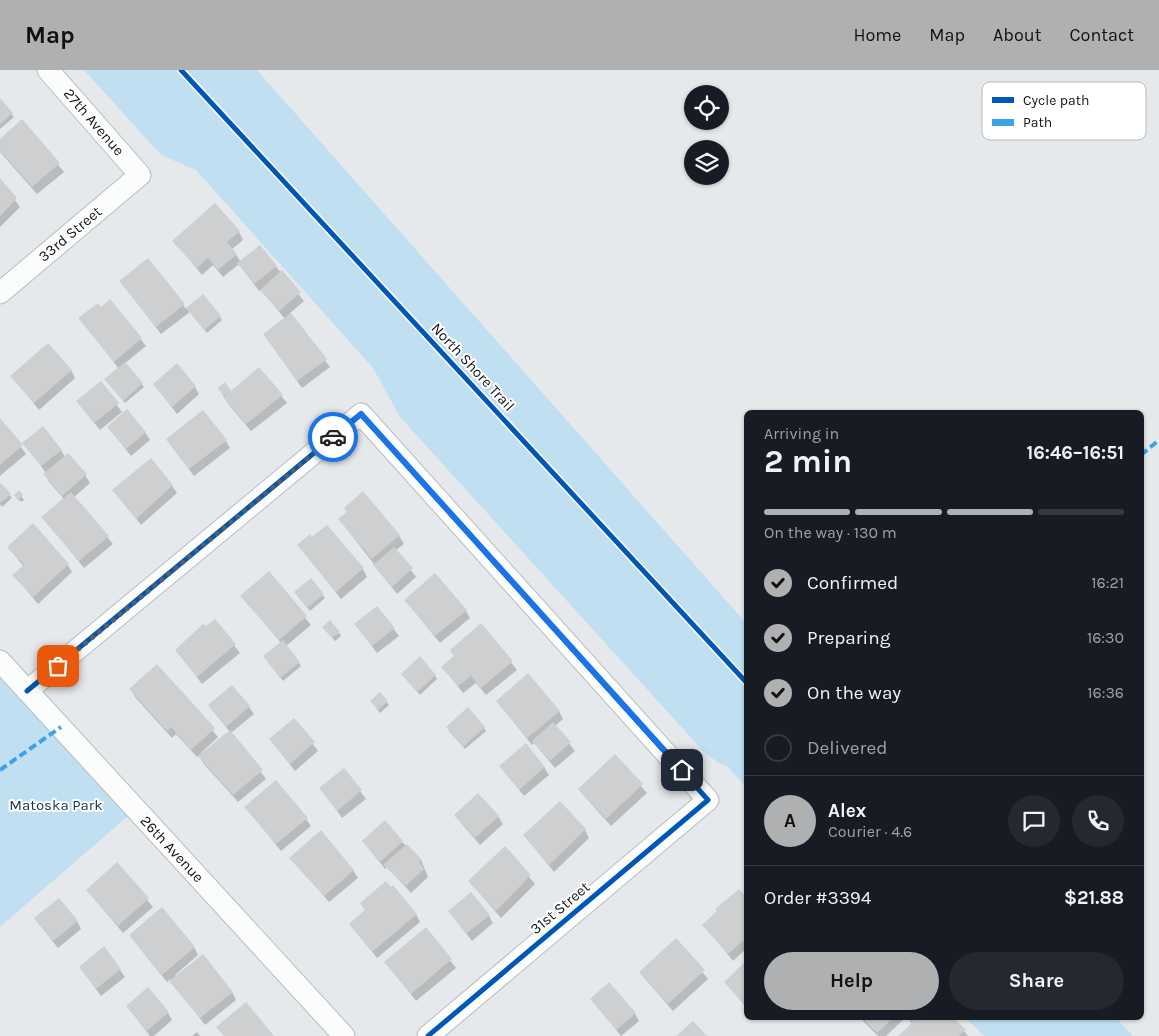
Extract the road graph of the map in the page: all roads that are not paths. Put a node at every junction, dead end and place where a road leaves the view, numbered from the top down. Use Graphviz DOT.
graph roads {
  1 [pos="48,70"];
  2 [pos="140,174"];
  3 [pos="0,293"];
  4 [pos="0,661"];
  5 [pos="27,691"];
  6 [pos="344,1036"];
  7 [pos="428,1036"];
  1 -- 2 [label="street, 27th Avenue"];
  2 -- 3 [label="street, 33rd Street"];
  4 -- 5 [label="street, 26th Avenue"];
  5 -- 6 [label="street, 26th Avenue"];
  5 -- 7 [label="street, 31st Street"];
}
